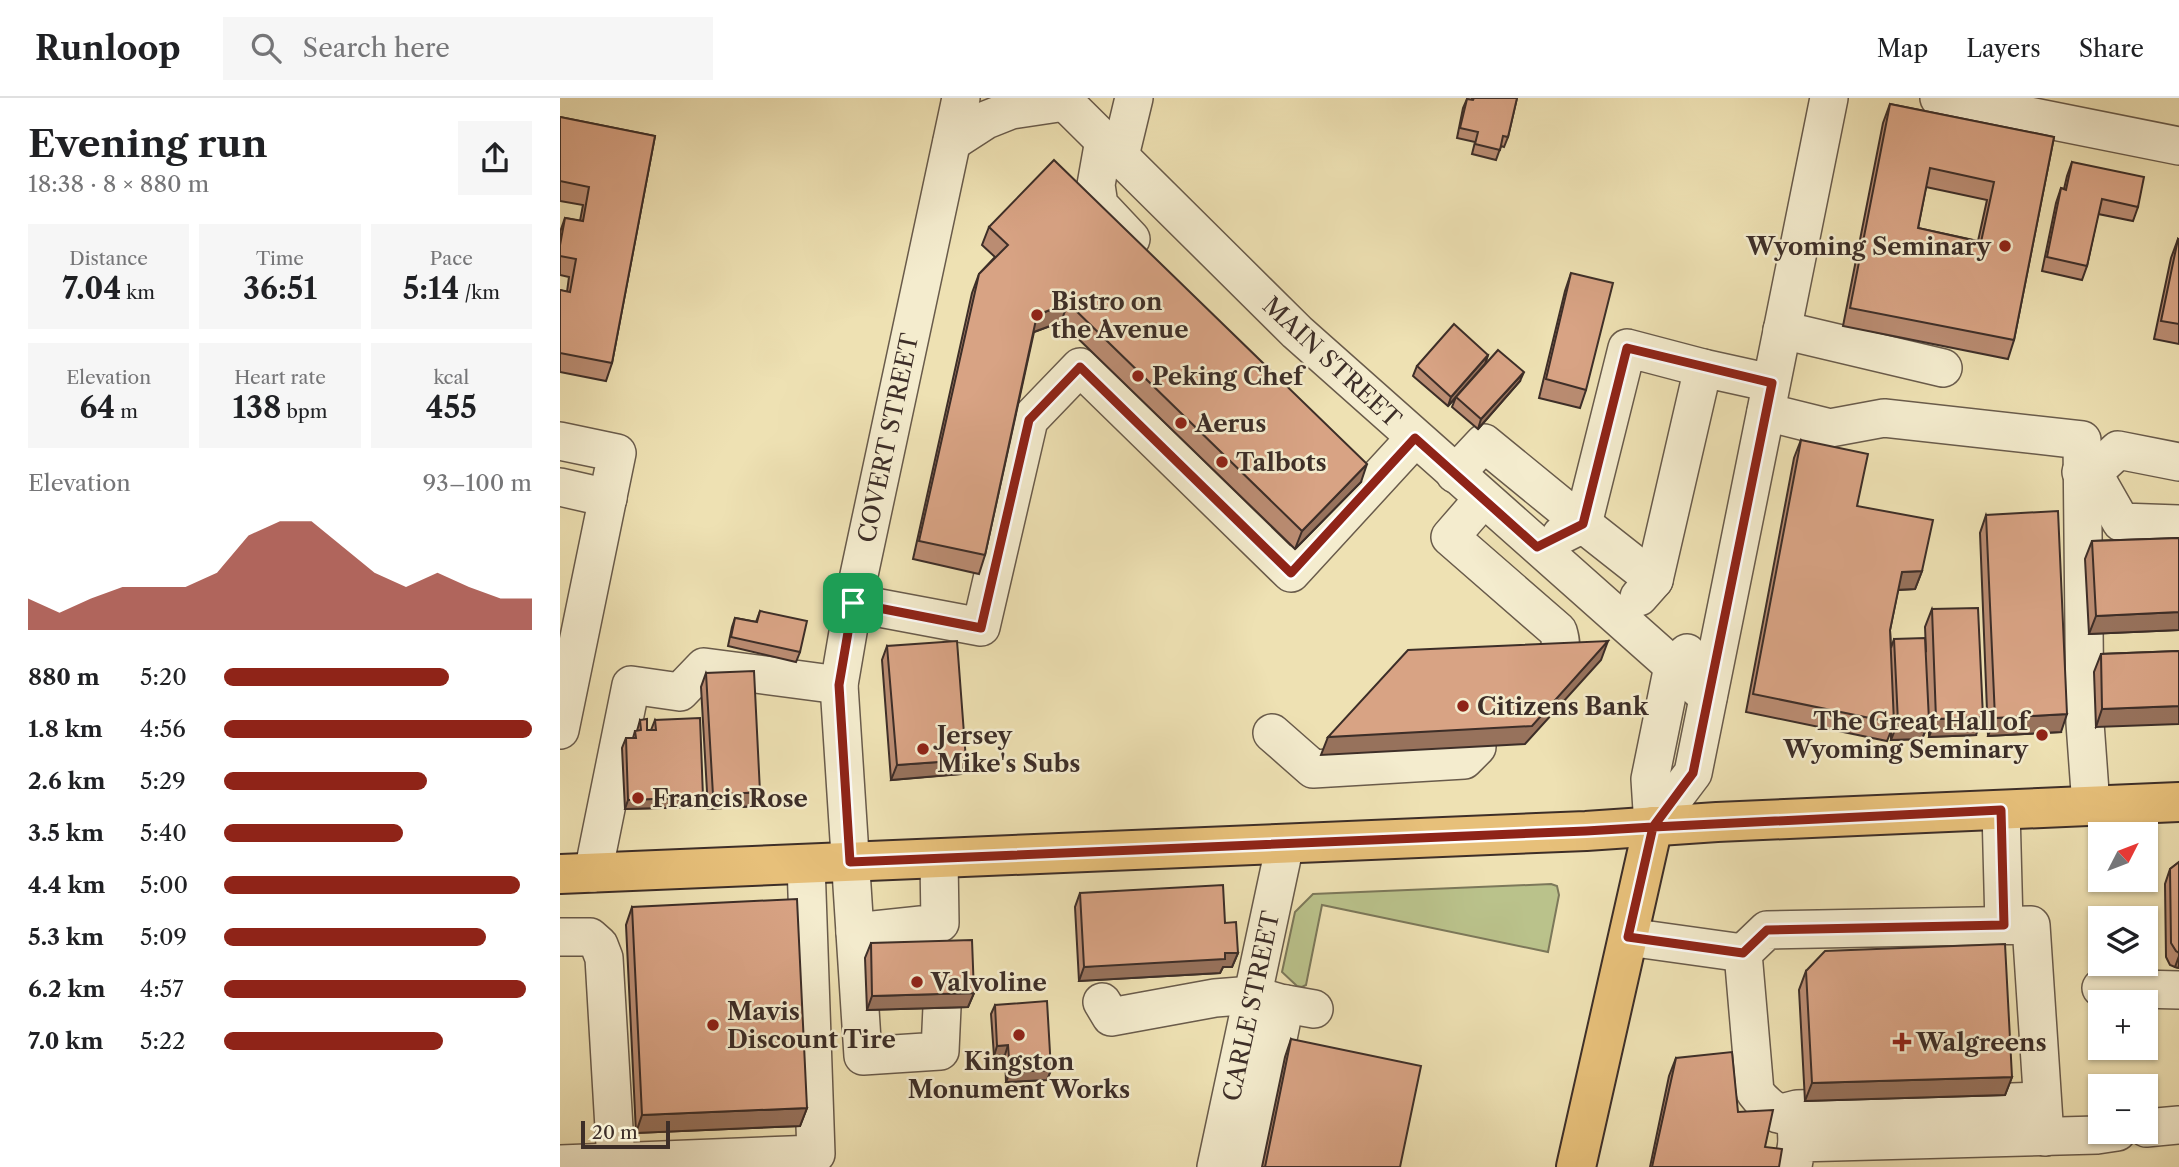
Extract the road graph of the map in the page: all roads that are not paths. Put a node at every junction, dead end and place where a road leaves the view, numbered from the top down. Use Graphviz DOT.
graph roads {
  1 [pos="961,98"];
  2 [pos="1134,98"];
  3 [pos="1829,98"];
  4 [pos="1939,98"];
  5 [pos="1063,100"];
  6 [pos="952,142"];
  7 [pos="2179,146"];
  8 [pos="1112,148"];
  9 [pos="1158,265"];
  10 [pos="1782,330"];
  11 [pos="1703,368"];
  12 [pos="1943,368"];
  13 [pos="1769,397"];
  14 [pos="1415,438"];
  15 [pos="560,441"];
  16 [pos="2179,462"];
  17 [pos="2087,472"];
  18 [pos="1455,474"];
  19 [pos="560,487"];
  20 [pos="608,498"];
  21 [pos="1483,499"];
  22 [pos="1583,524"];
  23 [pos="2179,524"];
  24 [pos="1537,547"];
  25 [pos="1654,580"];
  26 [pos="853,603"];
  27 [pos="1620,620"];
  28 [pos="1724,620"];
  29 [pos="1549,662"];
  30 [pos="1673,666"];
  31 [pos="839,685"];
  32 [pos="1708,697"];
  33 [pos="560,730"];
  34 [pos="1272,733"];
  35 [pos="1477,747"];
  36 [pos="2179,802"];
  37 [pos="2091,806"];
  38 [pos="2001,810"];
  39 [pos="1653,827"];
  40 [pos="1285,844"];
  41 [pos="939,859"];
  42 [pos="850,862"];
  43 [pos="806,864"];
  44 [pos="576,874"];
  45 [pos="2004,925"];
  46 [pos="855,932"];
  47 [pos="560,937"];
  48 [pos="1628,937"];
  49 [pos="1743,953"];
  50 [pos="2101,988"];
  51 [pos="2179,990"];
  52 [pos="1284,1003"];
  53 [pos="942,1007"];
  54 [pos="1107,1010"];
  55 [pos="2043,1119"];
  56 [pos="2179,1125"];
  57 [pos="2158,1127"];
  58 [pos="2088,1132"];
  59 [pos="1791,1136"];
  60 [pos="616,1162"];
  61 [pos="560,1164"];
  62 [pos="1216,1167"];
  63 [pos="1252,1167"];
  64 [pos="1576,1167"];
  1 -- 6 [label="street, COVERT STREET"];
  2 -- 8 [label="street"];
  3 -- 10 [label="street"];
  4 -- 7 [label="street"];
  5 -- 6 [label="street"];
  5 -- 8 [label="street, MAIN STREET"];
  6 -- 26 [label="street, COVERT STREET"];
  8 -- 9 [label="street"];
  8 -- 14 [label="street, MAIN STREET"];
  10 -- 12 [label="street"];
  10 -- 13 [label="street"];
  11 -- 13 [label="street"];
  11 -- 22 [label="street"];
  11 -- 25 [label="street"];
  13 -- 17 [label="street"];
  13 -- 28 [label="street"];
  14 -- 18 [label="street, MAIN STREET"];
  14 -- 26 [label="street"];
  15 -- 20 [label="street"];
  16 -- 17 [label="street"];
  17 -- 23 [label="street"];
  17 -- 37 [label="street"];
  18 -- 21 [label="street, MAIN STREET"];
  18 -- 22 [label="street"];
  19 -- 20 [label="street"];
  20 -- 33 [label="street"];
  21 -- 24 [label="street, MAIN STREET"];
  21 -- 29 [label="street"];
  22 -- 24 [label="street"];
  22 -- 25 [label="street"];
  24 -- 27 [label="street, MAIN STREET"];
  25 -- 27 [label="street"];
  26 -- 31 [label="street, COVERT STREET"];
  27 -- 30 [label="street, MAIN STREET"];
  28 -- 30 [label="street"];
  28 -- 32 [label="street"];
  30 -- 32 [label="street, MAIN STREET"];
  30 -- 39 [label="street"];
  31 -- 42 [label="street, COVERT STREET"];
  31 -- 44 [label="street"];
  32 -- 39 [label="street"];
  34 -- 35 [label="street"];
  36 -- 37 [label="main road"];
  37 -- 38 [label="main road"];
  38 -- 39 [label="main road"];
  38 -- 45 [label="street"];
  39 -- 40 [label="main road"];
  39 -- 48 [label="main road"];
  40 -- 41 [label="main road"];
  40 -- 52 [label="street, CARLE STREET"];
  41 -- 42 [label="main road"];
  41 -- 46 [label="street"];
  42 -- 43 [label="main road"];
  42 -- 46 [label="street, COVERT STREET"];
  43 -- 44 [label="main road"];
  43 -- 60 [label="street"];
  45 -- 49 [label="street"];
  45 -- 55 [label="street"];
  46 -- 53 [label="street, COVERT STREET"];
  47 -- 60 [label="street"];
  48 -- 49 [label="street"];
  48 -- 64 [label="main road"];
  49 -- 59 [label="street"];
  50 -- 51 [label="street"];
  52 -- 54 [label="street"];
  52 -- 62 [label="street, CARLE STREET"];
  52 -- 63 [label="street"];
  55 -- 58 [label="street"];
  55 -- 59 [label="street"];
  56 -- 57 [label="street"];
  60 -- 61 [label="street"];
}
